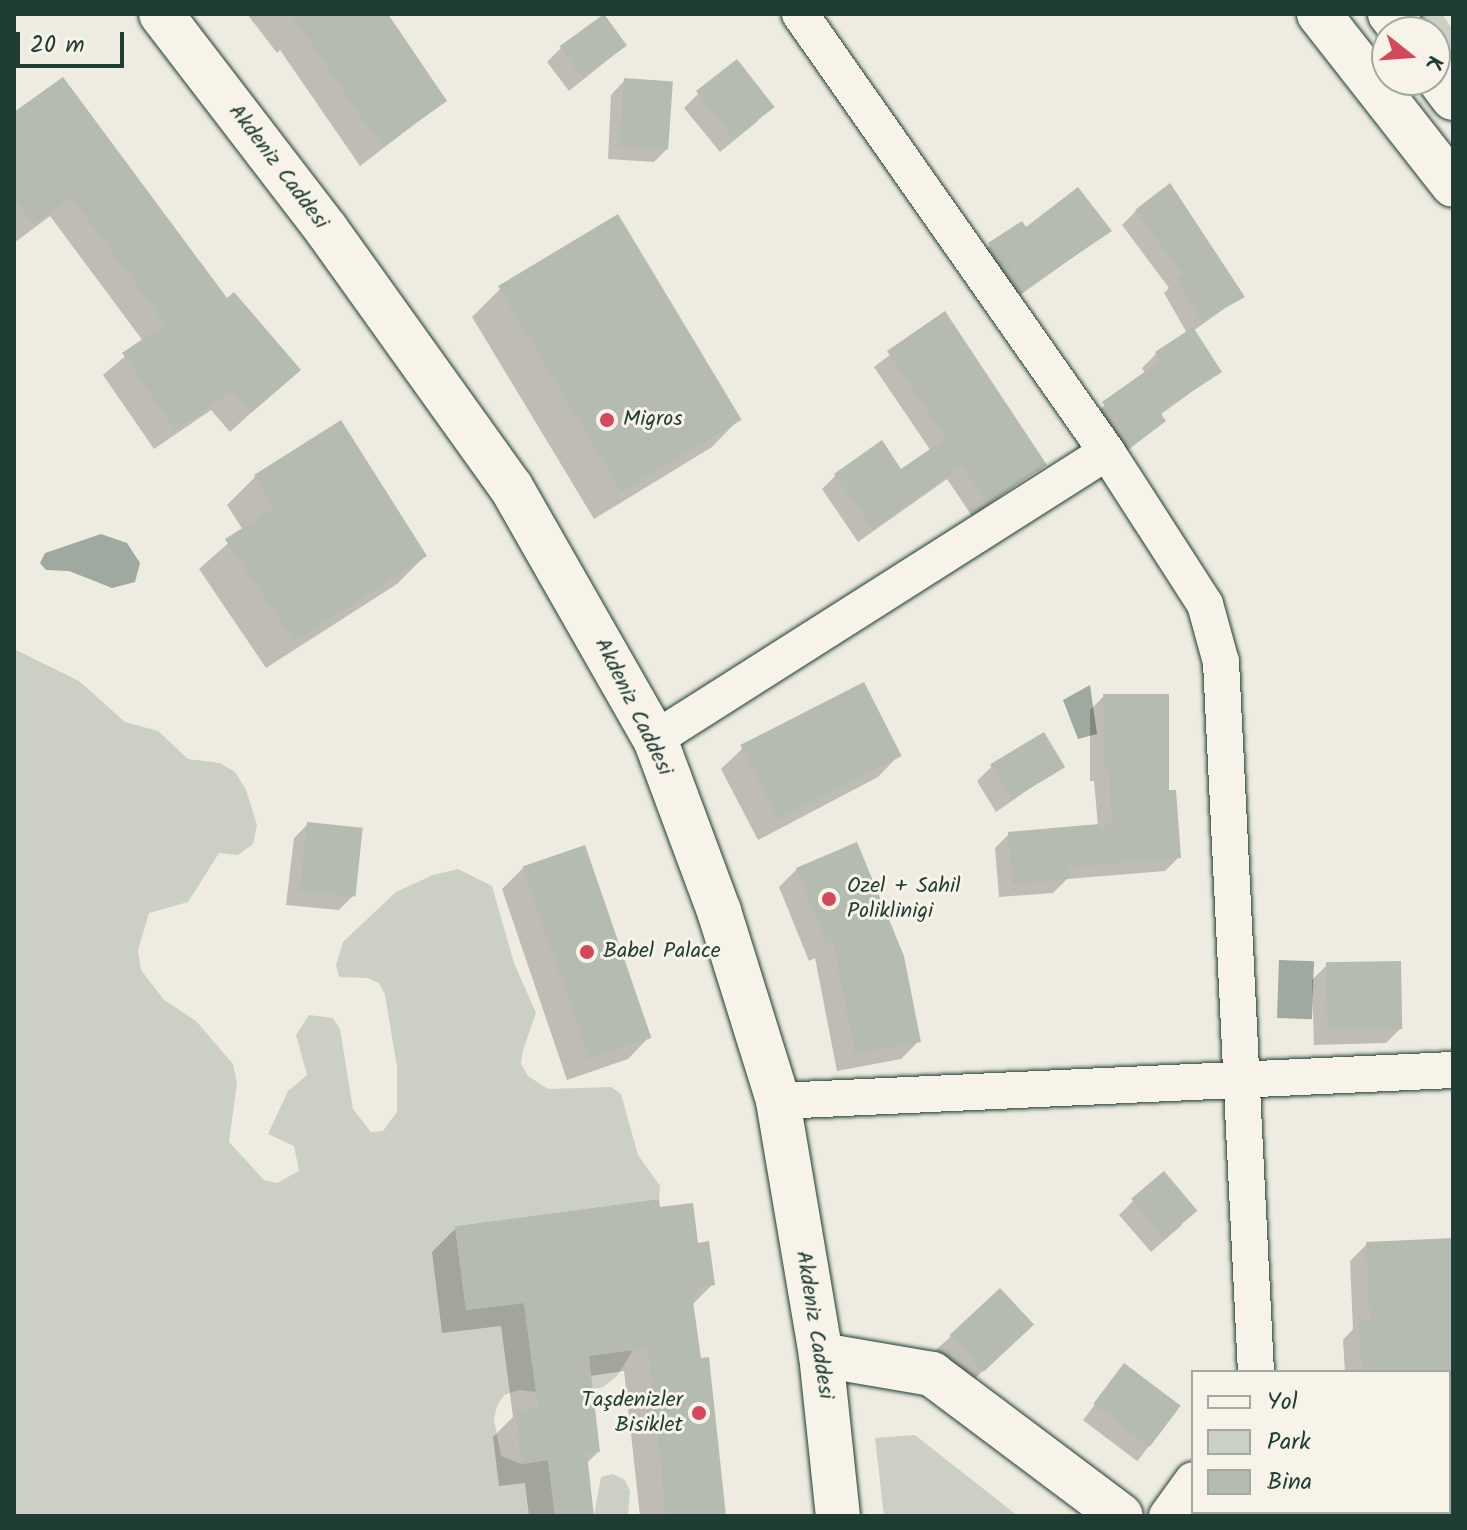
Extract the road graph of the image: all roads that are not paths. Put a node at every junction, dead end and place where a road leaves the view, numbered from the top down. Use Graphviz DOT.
graph roads {
  1 [pos="161,14"];
  2 [pos="800,14"];
  3 [pos="1319,14"];
  4 [pos="1453,185"];
  5 [pos="1107,452"];
  6 [pos="655,739"];
  7 [pos="1453,1070"];
  8 [pos="1240,1080"];
  9 [pos="778,1101"];
  10 [pos="821,1355"];
  11 [pos="1256,1370"];
  12 [pos="1191,1483"];
  13 [pos="838,1516"];
  14 [pos="1121,1516"];
  15 [pos="1167,1516"];
  1 -- 6 [label="main road, Akdeniz Caddesi"];
  2 -- 5 [label="street"];
  3 -- 4 [label="main road"];
  5 -- 6 [label="street"];
  5 -- 8 [label="street"];
  6 -- 9 [label="main road, Akdeniz Caddesi"];
  7 -- 8 [label="street"];
  8 -- 9 [label="street"];
  8 -- 11 [label="street"];
  9 -- 10 [label="main road, Akdeniz Caddesi"];
  10 -- 13 [label="main road, Akdeniz Caddesi"];
  10 -- 14 [label="main road"];
  12 -- 15 [label="street"];
}
